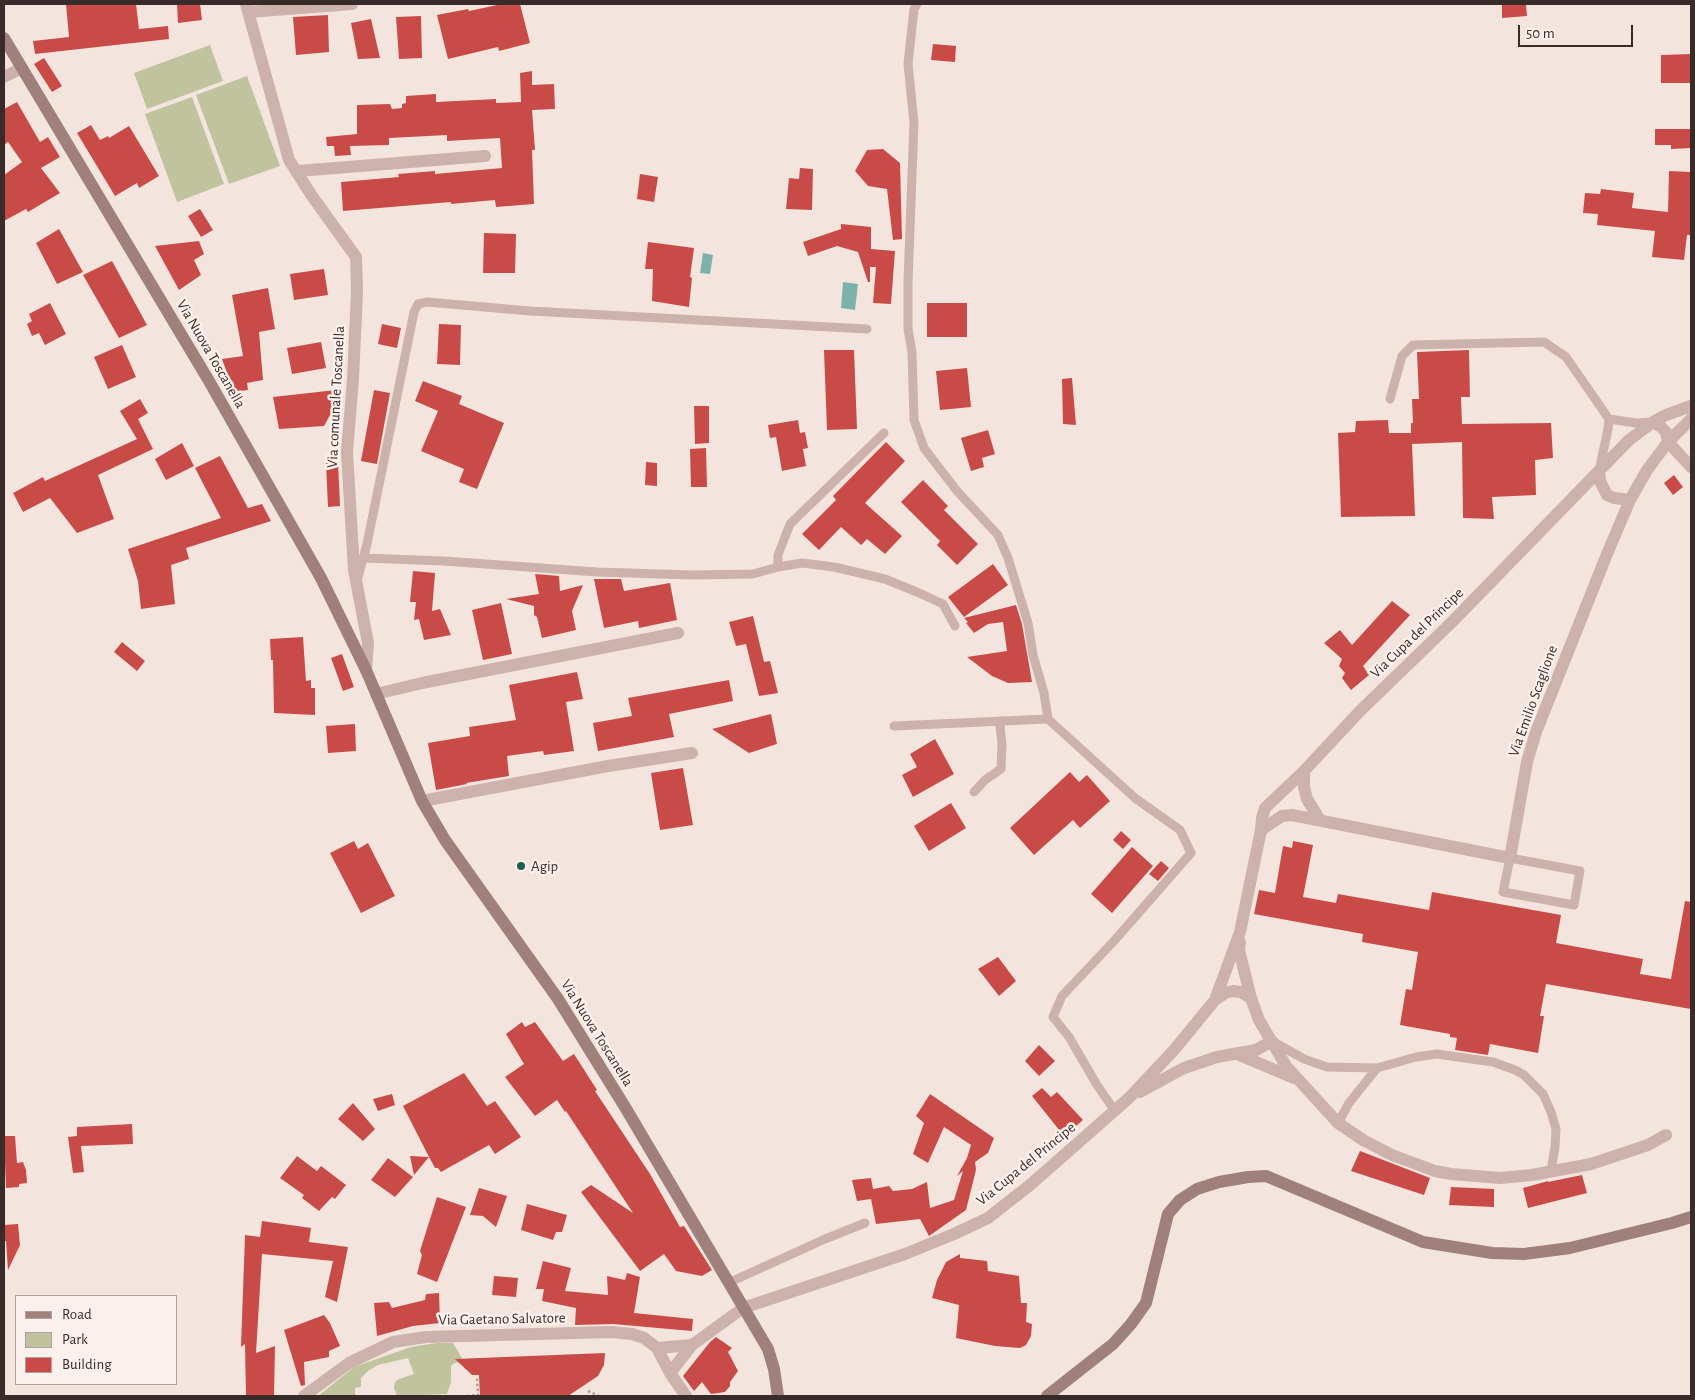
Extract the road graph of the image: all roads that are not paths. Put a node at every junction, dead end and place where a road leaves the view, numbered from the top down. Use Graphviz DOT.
graph roads {
  1 [pos="352,4"];
  2 [pos="917,4"];
  3 [pos="247,8"];
  4 [pos="4,38"];
  5 [pos="22,68"];
  6 [pos="4,77"];
  7 [pos="485,156"];
  8 [pos="298,171"];
  9 [pos="868,329"];
  10 [pos="1390,399"];
  11 [pos="1691,406"];
  12 [pos="1609,419"];
  13 [pos="1691,419"];
  14 [pos="1653,422"];
  15 [pos="884,433"];
  16 [pos="1668,442"];
  17 [pos="1691,468"];
  18 [pos="1598,470"];
  19 [pos="1630,500"];
  20 [pos="364,558"];
  21 [pos="778,567"];
  22 [pos="357,583"];
  23 [pos="955,626"];
  24 [pos="678,633"];
  25 [pos="366,670"];
  26 [pos="376,694"];
  27 [pos="1048,719"];
  28 [pos="1002,721"];
  29 [pos="894,726"];
  30 [pos="692,753"];
  31 [pos="1304,771"];
  32 [pos="974,792"];
  33 [pos="422,801"];
  34 [pos="1320,820"];
  35 [pos="1261,830"];
  36 [pos="1510,858"];
  37 [pos="1240,932"];
  38 [pos="1250,998"];
  39 [pos="1215,1000"];
  40 [pos="1272,1041"];
  41 [pos="1174,1050"];
  42 [pos="1237,1054"];
  43 [pos="1184,1068"];
  44 [pos="1377,1068"];
  45 [pos="1299,1080"];
  46 [pos="1130,1098"];
  47 [pos="1115,1111"];
  48 [pos="1338,1122"];
  49 [pos="1666,1135"];
  50 [pos="1551,1171"];
  51 [pos="1691,1217"];
  52 [pos="865,1223"];
  53 [pos="728,1283"];
  54 [pos="743,1308"];
  55 [pos="692,1345"];
  56 [pos="657,1348"];
  57 [pos="670,1373"];
  58 [pos="304,1396"];
  59 [pos="686,1396"];
  60 [pos="778,1396"];
  61 [pos="1047,1396"];
  1 -- 3 [label="street, Via comunale Toscanella"];
  2 -- 27 [label="lane"];
  3 -- 8 [label="street, Via comunale Toscanella"];
  4 -- 5 [label="main road, Via Nuova Toscanella"];
  5 -- 6 [label="street"];
  5 -- 25 [label="main road, Via Nuova Toscanella"];
  7 -- 8 [label="street"];
  8 -- 22 [label="street, Via comunale Toscanella"];
  9 -- 20 [label="lane"];
  10 -- 12 [label="lane"];
  11 -- 14 [label="street, Via Cupa del Principe"];
  12 -- 14 [label="lane"];
  12 -- 18 [label="lane"];
  13 -- 16 [label="street, Via Emilio Scaglione"];
  14 -- 16 [label="street"];
  14 -- 18 [label="street, Via Cupa del Principe"];
  15 -- 21 [label="lane"];
  16 -- 17 [label="street"];
  16 -- 19 [label="street, Via Emilio Scaglione"];
  18 -- 19 [label="street"];
  18 -- 31 [label="street, Via Cupa del Principe"];
  19 -- 36 [label="street, Via Emilio Scaglione"];
  20 -- 21 [label="lane"];
  20 -- 22 [label="lane"];
  21 -- 23 [label="lane"];
  22 -- 25 [label="street, Via comunale Toscanella"];
  24 -- 26 [label="street"];
  25 -- 26 [label="main road, Via Nuova Toscanella"];
  26 -- 33 [label="main road, Via Nuova Toscanella"];
  27 -- 28 [label="lane"];
  27 -- 47 [label="lane"];
  28 -- 29 [label="lane"];
  28 -- 32 [label="lane"];
  30 -- 33 [label="street"];
  31 -- 34 [label="street"];
  31 -- 35 [label="street, Via Cupa del Principe"];
  33 -- 53 [label="main road, Via Nuova Toscanella"];
  34 -- 35 [label="street"];
  34 -- 36 [label="street"];
  35 -- 37 [label="street, Via Cupa del Principe"];
  36 -- 36 [label="lane"];
  37 -- 38 [label="street, Via Cupa del Principe"];
  37 -- 39 [label="street, Via Cupa del Principe"];
  38 -- 39 [label="street"];
  38 -- 40 [label="street, Via Cupa del Principe"];
  39 -- 41 [label="street, Via Cupa del Principe"];
  40 -- 42 [label="street"];
  40 -- 44 [label="lane"];
  40 -- 45 [label="street, Via Cupa del Principe"];
  41 -- 43 [label="street"];
  41 -- 46 [label="street, Via Cupa del Principe"];
  42 -- 43 [label="street"];
  42 -- 45 [label="street"];
  43 -- 46 [label="street"];
  44 -- 48 [label="lane"];
  44 -- 50 [label="lane"];
  45 -- 48 [label="street, Via Cupa del Principe"];
  46 -- 47 [label="street, Via Cupa del Principe"];
  47 -- 54 [label="street, Via Cupa del Principe"];
  48 -- 50 [label="street, Via Cupa del Principe"];
  49 -- 50 [label="street, Via Cupa del Principe"];
  51 -- 61 [label="main road"];
  52 -- 53 [label="lane"];
  53 -- 54 [label="main road, Via Nuova Toscanella"];
  54 -- 55 [label="street, Via Cupa del Principe"];
  54 -- 60 [label="main road, Via Nuova Toscanella"];
  55 -- 56 [label="street"];
  55 -- 57 [label="street, Via Cupa del Principe"];
  56 -- 57 [label="street"];
  56 -- 58 [label="street, Via Gaetano Salvatore"];
  57 -- 59 [label="street"];
}
